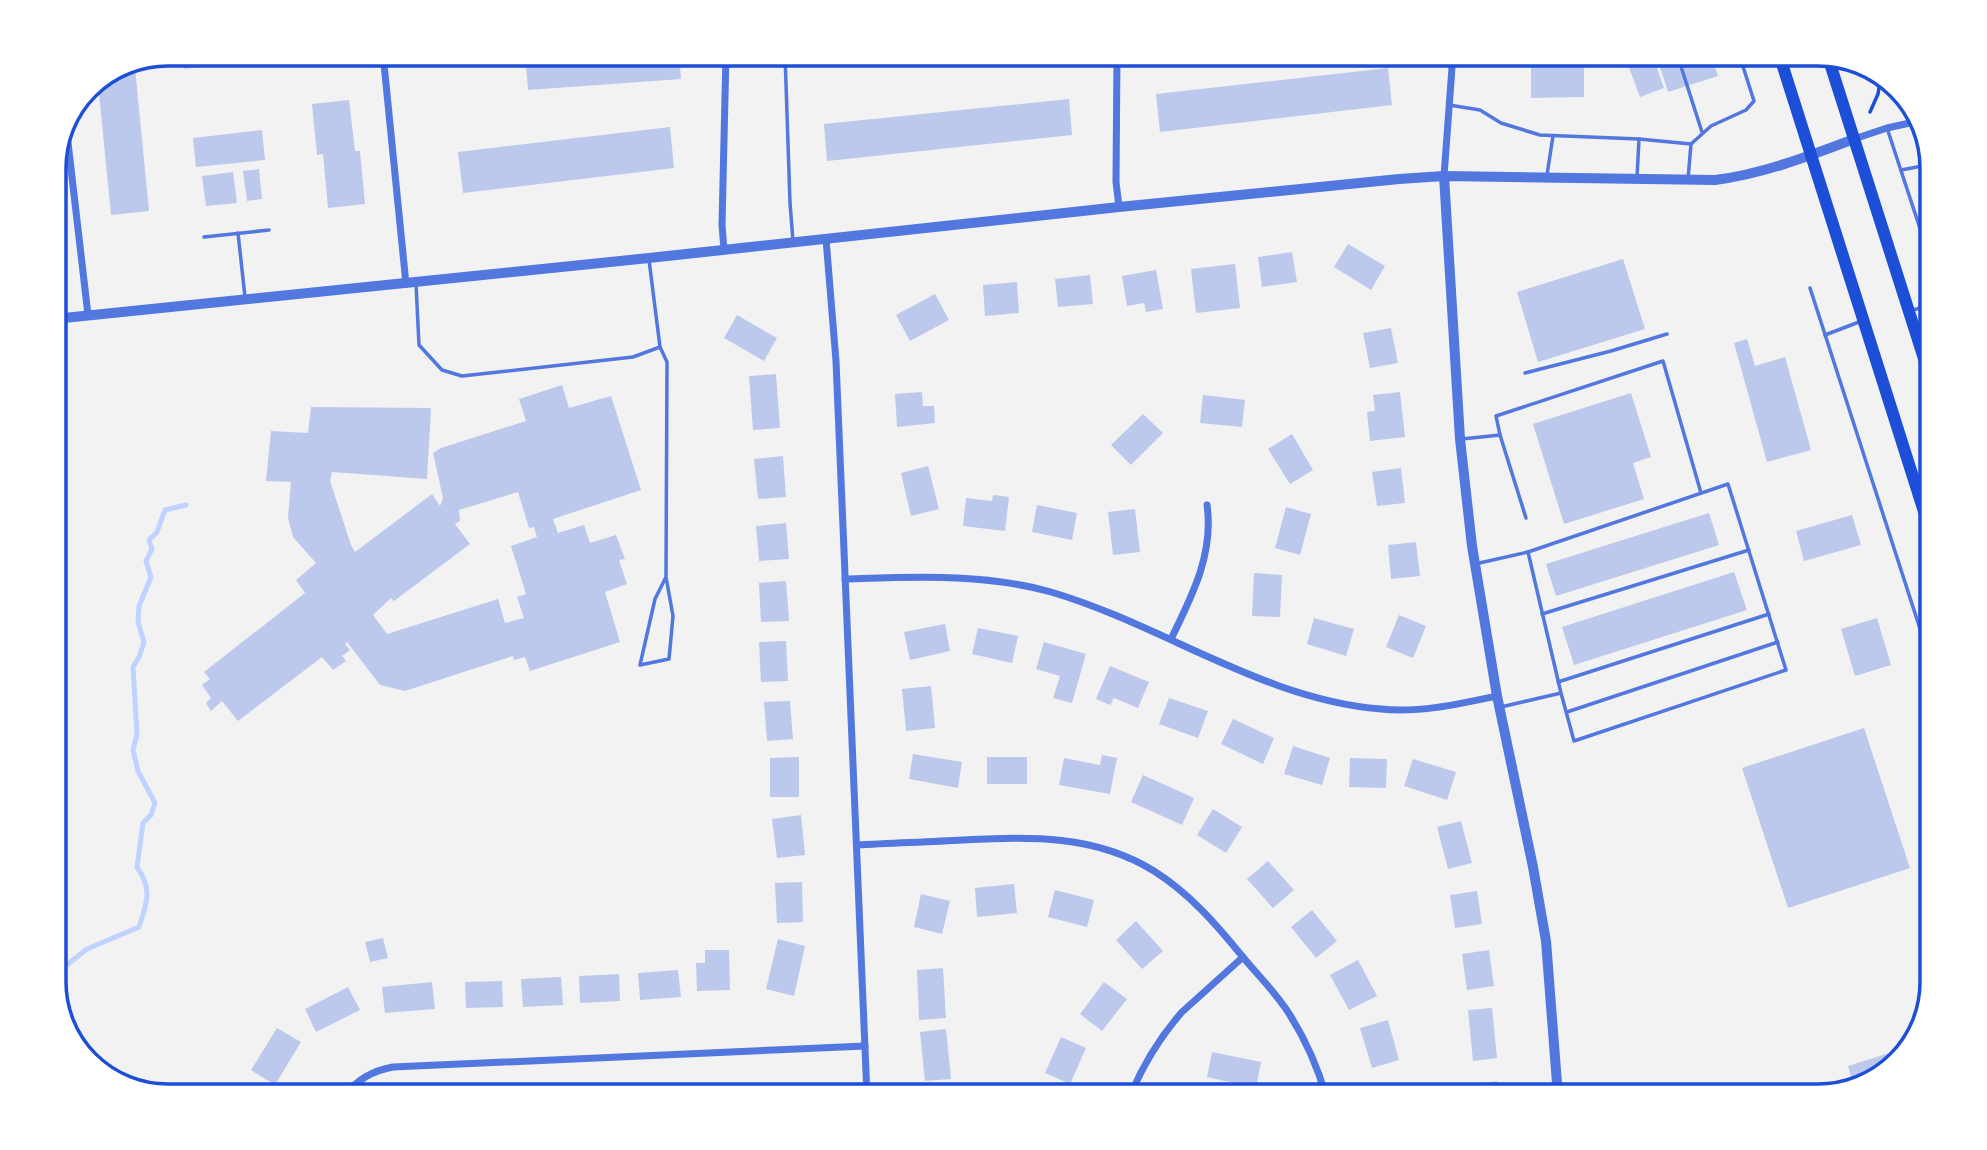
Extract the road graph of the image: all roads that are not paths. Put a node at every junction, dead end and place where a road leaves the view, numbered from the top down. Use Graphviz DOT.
graph roads {
  1 [pos="384,66"];
  2 [pos="726,66"];
  3 [pos="785,66"];
  4 [pos="1117,66"];
  5 [pos="1452,66"];
  6 [pos="1681,66"];
  7 [pos="1743,66"];
  8 [pos="1783,66"];
  9 [pos="1831,67"];
  10 [pos="1449,105"];
  11 [pos="1910,123"];
  12 [pos="1887,128"];
  13 [pos="1702,133"];
  14 [pos="1553,136"];
  15 [pos="1639,139"];
  16 [pos="1854,139"];
  17 [pos="1691,144"];
  18 [pos="68,147"];
  19 [pos="1812,155"];
  20 [pos="1920,166"];
  21 [pos="1901,170"];
  22 [pos="1444,176"];
  23 [pos="1547,178"];
  24 [pos="1637,179"];
  25 [pos="1688,180"];
  26 [pos="1119,207"];
  27 [pos="1920,228"];
  28 [pos="269,229"];
  29 [pos="238,233"];
  30 [pos="204,237"];
  31 [pos="826,239"];
  32 [pos="793,242"];
  33 [pos="724,250"];
  34 [pos="649,258"];
  35 [pos="411,283"];
  36 [pos="1810,289"];
  37 [pos="246,300"];
  38 [pos="1920,308"];
  39 [pos="1909,312"];
  40 [pos="88,315"];
  41 [pos="67,317"];
  42 [pos="1864,321"];
  43 [pos="1667,334"];
  44 [pos="1825,335"];
  45 [pos="1920,346"];
  46 [pos="660,347"];
  47 [pos="1524,373"];
  48 [pos="1500,435"];
  49 [pos="1460,439"];
  50 [pos="1701,493"];
  51 [pos="1920,499"];
  52 [pos="1207,505"];
  53 [pos="1526,518"];
  54 [pos="1749,550"];
  55 [pos="1528,552"];
  56 [pos="1475,564"];
  57 [pos="666,577"];
  58 [pos="845,579"];
  59 [pos="1542,614"];
  60 [pos="1769,614"];
  61 [pos="1920,629"];
  62 [pos="1171,639"];
  63 [pos="1777,642"];
  64 [pos="1558,682"];
  65 [pos="1561,693"];
  66 [pos="1497,696"];
  67 [pos="1499,708"];
  68 [pos="1566,713"];
  69 [pos="857,845"];
  70 [pos="1243,957"];
  71 [pos="865,1046"];
  72 [pos="355,1084"];
  73 [pos="867,1084"];
  74 [pos="1135,1084"];
  75 [pos="1323,1084"];
  76 [pos="1557,1084"];
  1 -- 35 [label="street"];
  2 -- 33 [label="street"];
  3 -- 32 [label="lane"];
  4 -- 26 [label="street"];
  5 -- 10 [label="street"];
  6 -- 13 [label="lane"];
  7 -- 13 [label="lane"];
  8 -- 19 [label="highway"];
  9 -- 16 [label="highway"];
  10 -- 14 [label="lane"];
  10 -- 22 [label="street"];
  11 -- 12 [label="street"];
  12 -- 16 [label="street"];
  12 -- 21 [label="lane"];
  13 -- 17 [label="lane"];
  14 -- 15 [label="lane"];
  14 -- 23 [label="lane"];
  15 -- 17 [label="lane"];
  15 -- 24 [label="lane"];
  16 -- 19 [label="street"];
  16 -- 39 [label="highway"];
  17 -- 25 [label="lane"];
  18 -- 40 [label="street"];
  19 -- 25 [label="street"];
  19 -- 42 [label="highway"];
  20 -- 21 [label="lane"];
  21 -- 27 [label="lane"];
  22 -- 23 [label="street"];
  22 -- 26 [label="street"];
  22 -- 49 [label="street"];
  23 -- 24 [label="street"];
  24 -- 25 [label="street"];
  26 -- 31 [label="street"];
  28 -- 29 [label="lane"];
  29 -- 30 [label="lane"];
  29 -- 37 [label="lane"];
  31 -- 32 [label="street"];
  31 -- 58 [label="street"];
  32 -- 33 [label="street"];
  33 -- 34 [label="street"];
  34 -- 35 [label="street"];
  34 -- 46 [label="lane"];
  35 -- 37 [label="street"];
  35 -- 46 [label="lane"];
  36 -- 44 [label="lane"];
  37 -- 40 [label="street"];
  38 -- 39 [label="lane"];
  39 -- 45 [label="highway"];
  40 -- 41 [label="street"];
  42 -- 44 [label="lane"];
  42 -- 51 [label="highway"];
  43 -- 47 [label="lane"];
  44 -- 61 [label="lane"];
  46 -- 57 [label="lane"];
  48 -- 49 [label="lane"];
  48 -- 50 [label="lane"];
  48 -- 53 [label="lane"];
  49 -- 56 [label="street"];
  50 -- 54 [label="lane"];
  50 -- 55 [label="lane"];
  52 -- 62 [label="street"];
  54 -- 59 [label="lane"];
  54 -- 60 [label="lane"];
  55 -- 56 [label="lane"];
  55 -- 59 [label="lane"];
  56 -- 66 [label="street"];
  57 -- 57 [label="lane"];
  58 -- 62 [label="street"];
  58 -- 69 [label="street"];
  59 -- 64 [label="lane"];
  60 -- 63 [label="lane"];
  60 -- 64 [label="lane"];
  62 -- 66 [label="street"];
  63 -- 68 [label="lane"];
  63 -- 68 [label="lane"];
  64 -- 65 [label="lane"];
  65 -- 67 [label="lane"];
  65 -- 68 [label="lane"];
  66 -- 67 [label="street"];
  67 -- 76 [label="street"];
  69 -- 70 [label="street"];
  69 -- 71 [label="street"];
  70 -- 74 [label="street"];
  70 -- 75 [label="street"];
  71 -- 72 [label="street"];
  71 -- 73 [label="street"];
}
